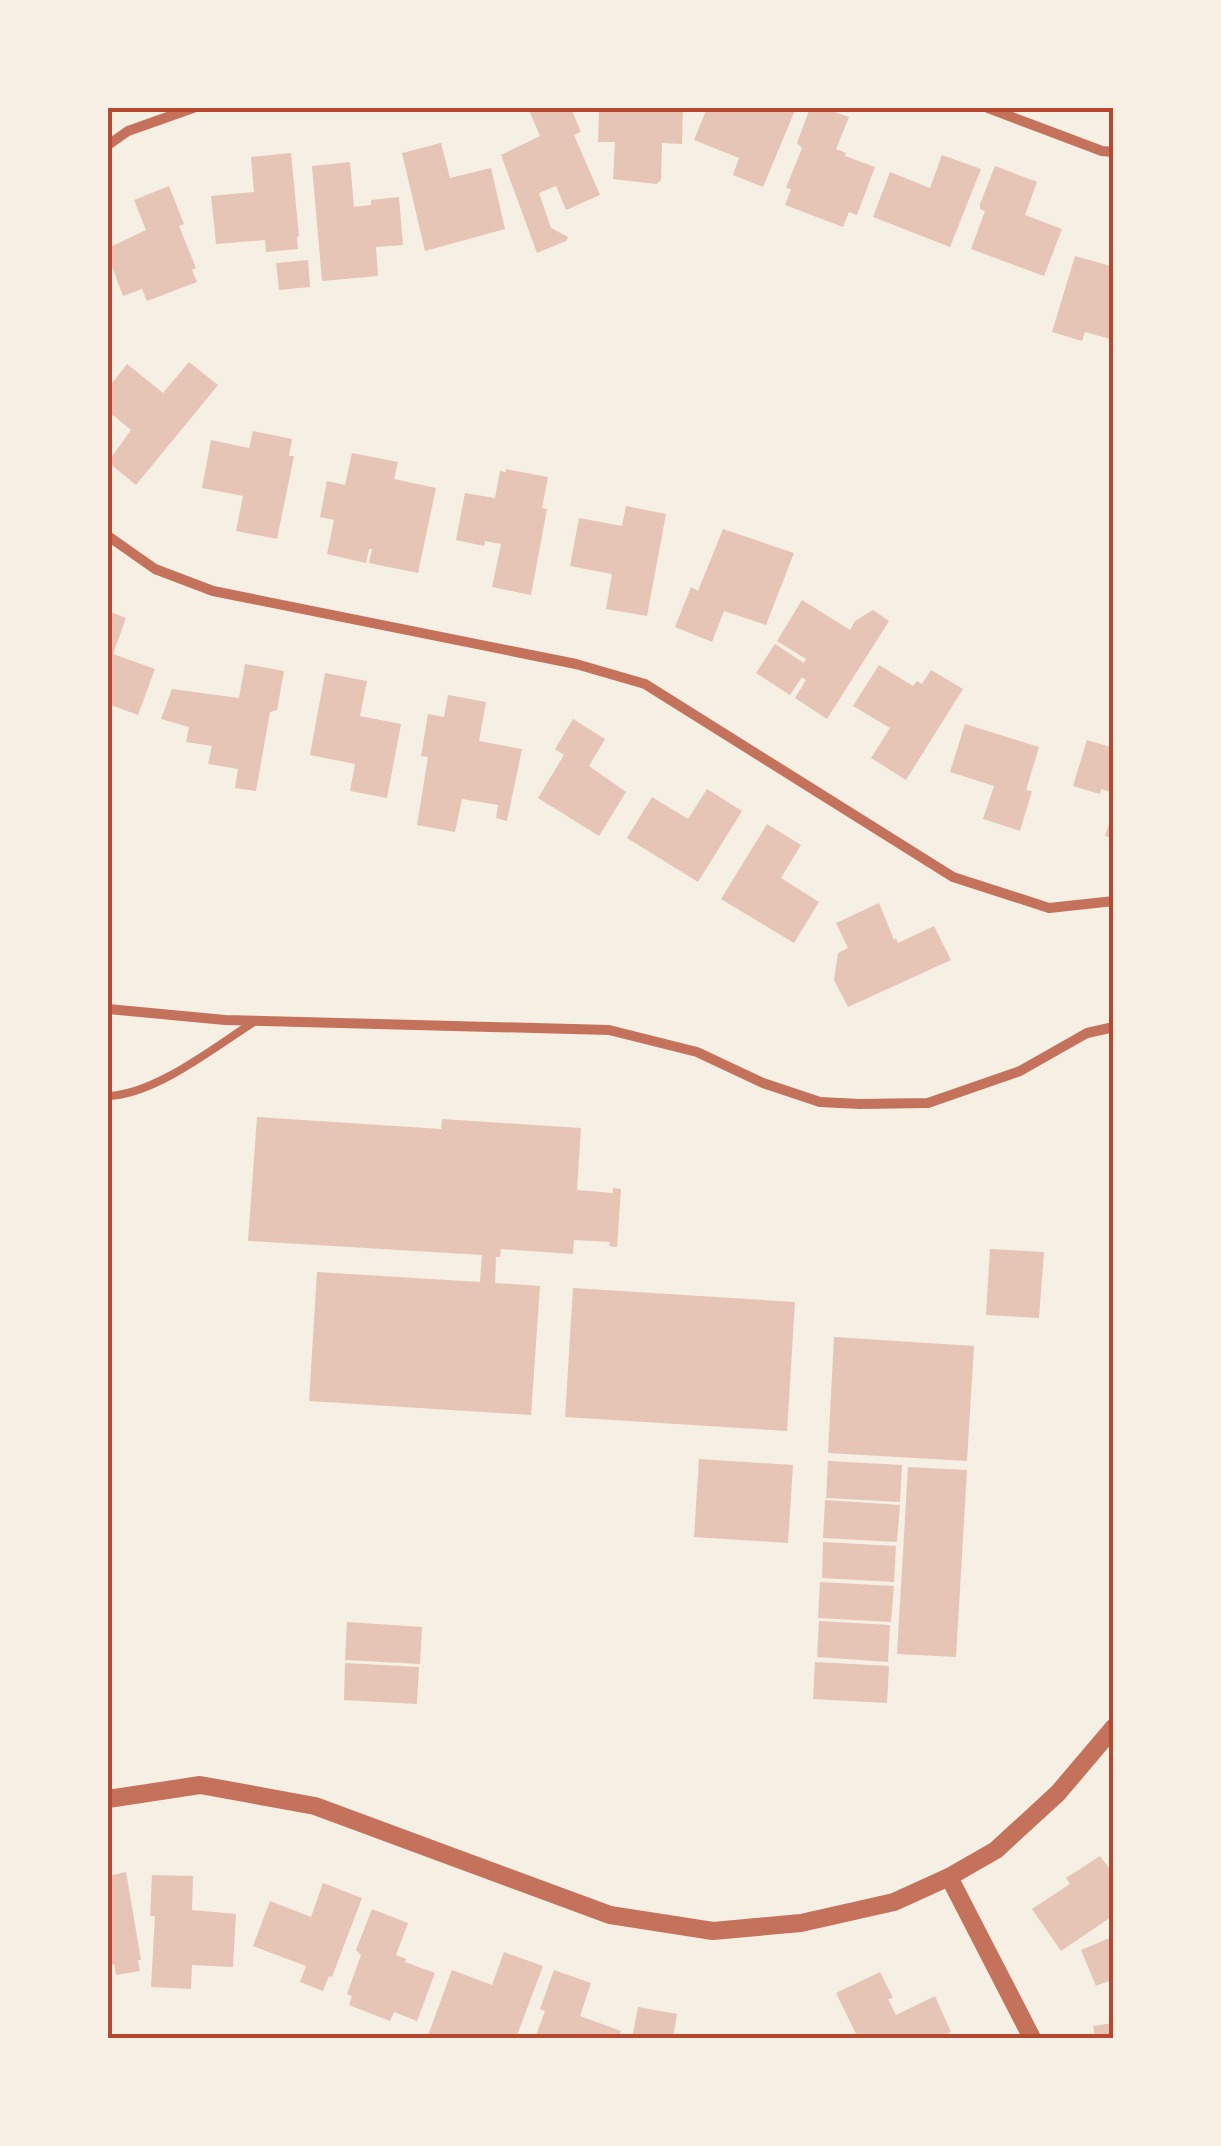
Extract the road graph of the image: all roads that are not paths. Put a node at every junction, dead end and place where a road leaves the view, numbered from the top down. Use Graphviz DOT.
graph roads {
  1 [pos="193,108"];
  2 [pos="988,108"];
  3 [pos="108,146"];
  4 [pos="1114,152"];
  5 [pos="108,536"];
  6 [pos="1114,901"];
  7 [pos="108,1009"];
  8 [pos="256,1021"];
  9 [pos="1114,1026"];
  10 [pos="108,1096"];
  11 [pos="1114,1728"];
  12 [pos="108,1799"];
  13 [pos="950,1877"];
  14 [pos="1032,2038"];
  1 -- 3 [label="street"];
  2 -- 4 [label="street"];
  5 -- 6 [label="street"];
  7 -- 8 [label="street"];
  8 -- 9 [label="street"];
  8 -- 10 [label="lane"];
  11 -- 13 [label="street"];
  12 -- 13 [label="street"];
  13 -- 14 [label="street"];
}
